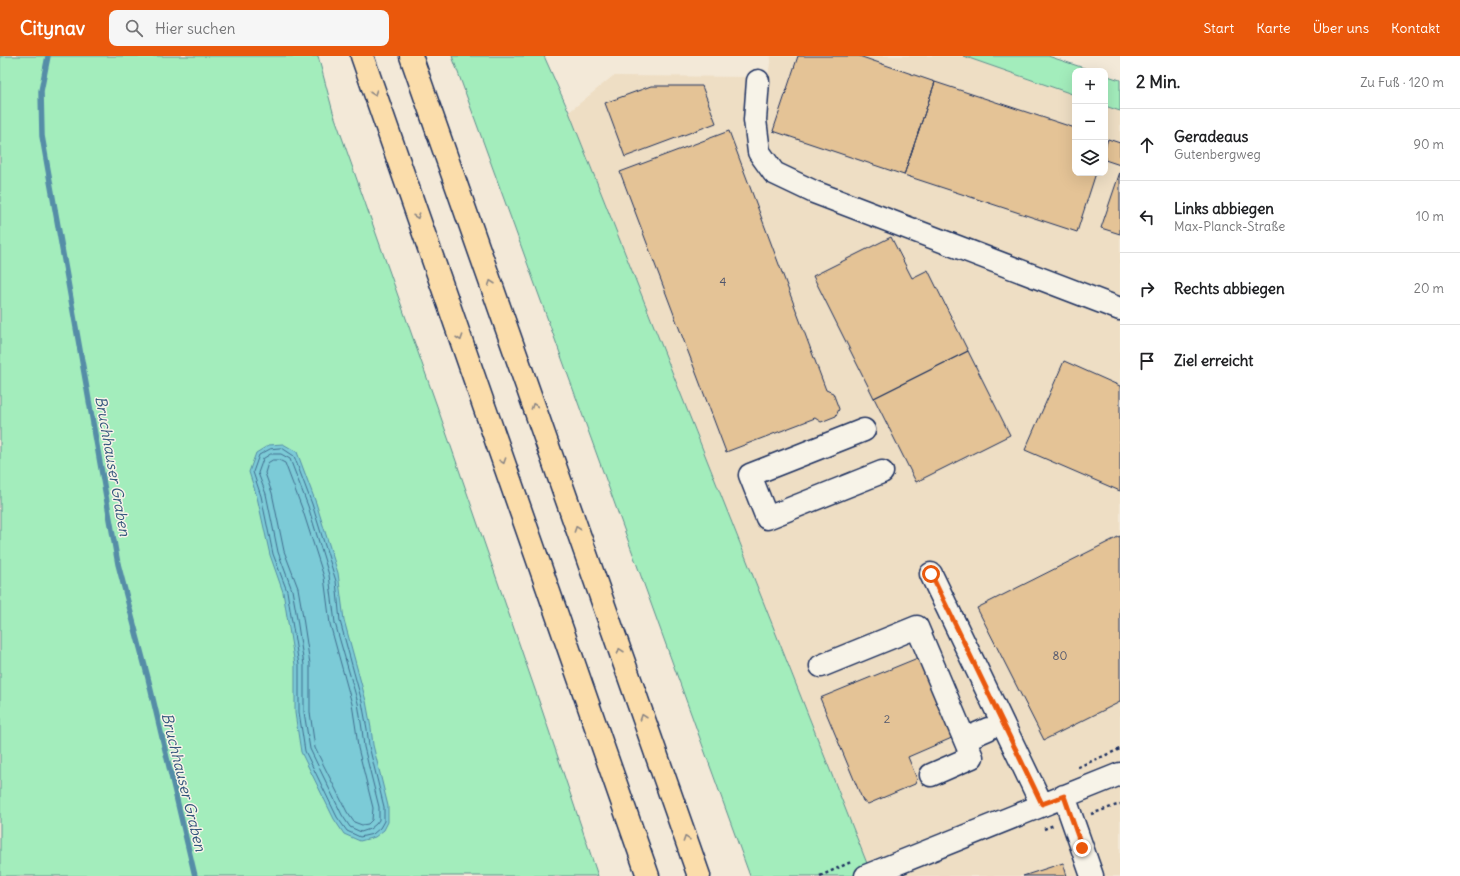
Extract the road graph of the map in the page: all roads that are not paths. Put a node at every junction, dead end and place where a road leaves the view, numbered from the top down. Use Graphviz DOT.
graph roads {
  1 [pos="362,56"];
  2 [pos="411,56"];
  3 [pos="758,81"];
  4 [pos="1120,308"];
  5 [pos="864,430"];
  6 [pos="882,472"];
  7 [pos="931,574"];
  8 [pos="821,666"];
  9 [pos="988,729"];
  10 [pos="965,739"];
  11 [pos="1120,774"];
  12 [pos="932,775"];
  13 [pos="1064,796"];
  14 [pos="1042,804"];
  15 [pos="630,825"];
  16 [pos="631,876"];
  17 [pos="648,876"];
  18 [pos="699,876"];
  19 [pos="866,876"];
  20 [pos="1092,876"];
  1 -- 15 [label="highway, one-way"];
  18 -- 2 [label="highway, one-way"];
  3 -- 4 [label="street"];
  5 -- 6 [label="street"];
  7 -- 14 [label="street"];
  8 -- 10 [label="street"];
  9 -- 10 [label="street"];
  10 -- 12 [label="street"];
  11 -- 13 [label="street"];
  13 -- 14 [label="street"];
  13 -- 20 [label="street"];
  14 -- 19 [label="street"];
  15 -- 16 [label="highway"];
  15 -- 17 [label="highway"];
}
